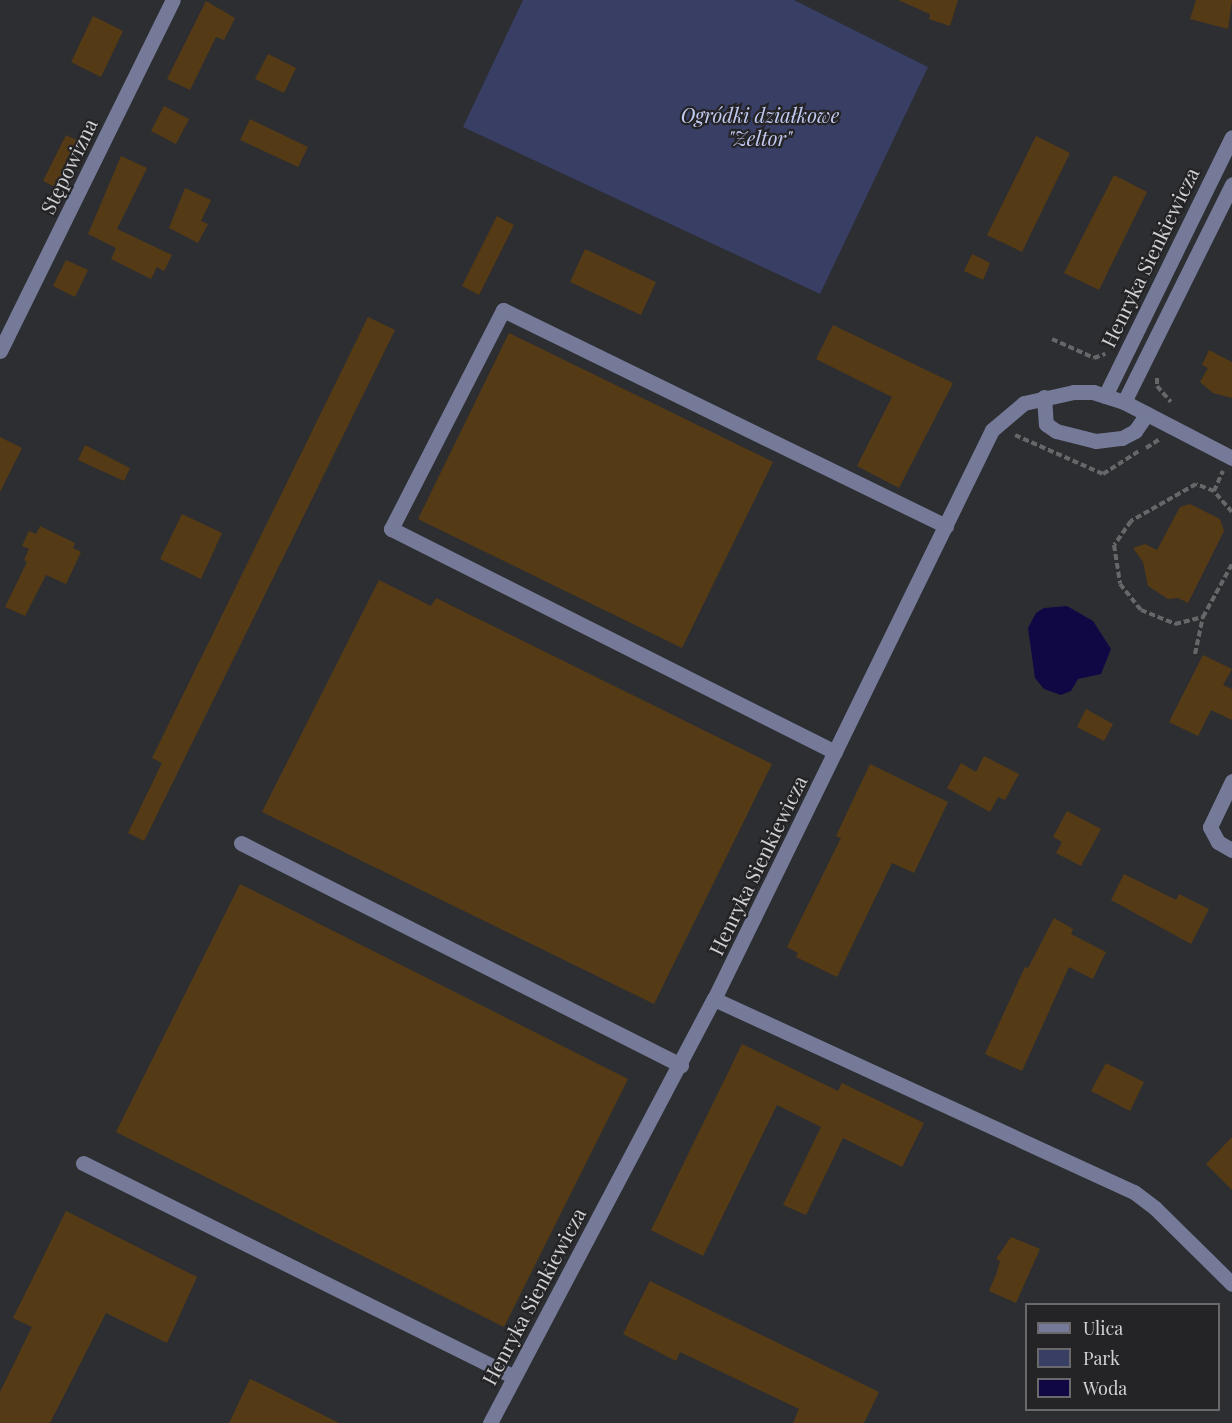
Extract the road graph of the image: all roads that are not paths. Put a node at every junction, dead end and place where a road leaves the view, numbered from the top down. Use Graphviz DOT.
graph roads {
  1 [pos="173,0"];
  2 [pos="1232,137"];
  3 [pos="1232,184"];
  4 [pos="0,351"];
  5 [pos="1105,396"];
  6 [pos="1044,397"];
  7 [pos="1124,402"];
  8 [pos="1147,414"];
  9 [pos="1228,463"];
  10 [pos="946,526"];
  11 [pos="836,752"];
  12 [pos="1232,781"];
  13 [pos="241,843"];
  14 [pos="1232,850"];
  15 [pos="714,999"];
  16 [pos="681,1065"];
  17 [pos="83,1163"];
  18 [pos="1232,1284"];
  19 [pos="513,1376"];
  20 [pos="490,1423"];
  1 -- 4 [label="street, Stępowizna"];
  2 -- 5 [label="street, Henryka Sienkiewicza"];
  3 -- 7 [label="street"];
  5 -- 6 [label="street, Henryka Sienkiewicza"];
  5 -- 7 [label="street, Henryka Sienkiewicza"];
  6 -- 8 [label="street"];
  6 -- 10 [label="street, Henryka Sienkiewicza"];
  7 -- 8 [label="street, Henryka Sienkiewicza"];
  8 -- 9 [label="street, Henryka Sienkiewicza"];
  10 -- 11 [label="street, Henryka Sienkiewicza"];
  10 -- 11 [label="street"];
  11 -- 15 [label="street, Henryka Sienkiewicza"];
  12 -- 14 [label="street"];
  13 -- 16 [label="street"];
  15 -- 16 [label="street, Henryka Sienkiewicza"];
  15 -- 18 [label="street"];
  16 -- 19 [label="street, Henryka Sienkiewicza"];
  17 -- 19 [label="street"];
  19 -- 20 [label="street, Henryka Sienkiewicza"];
}
